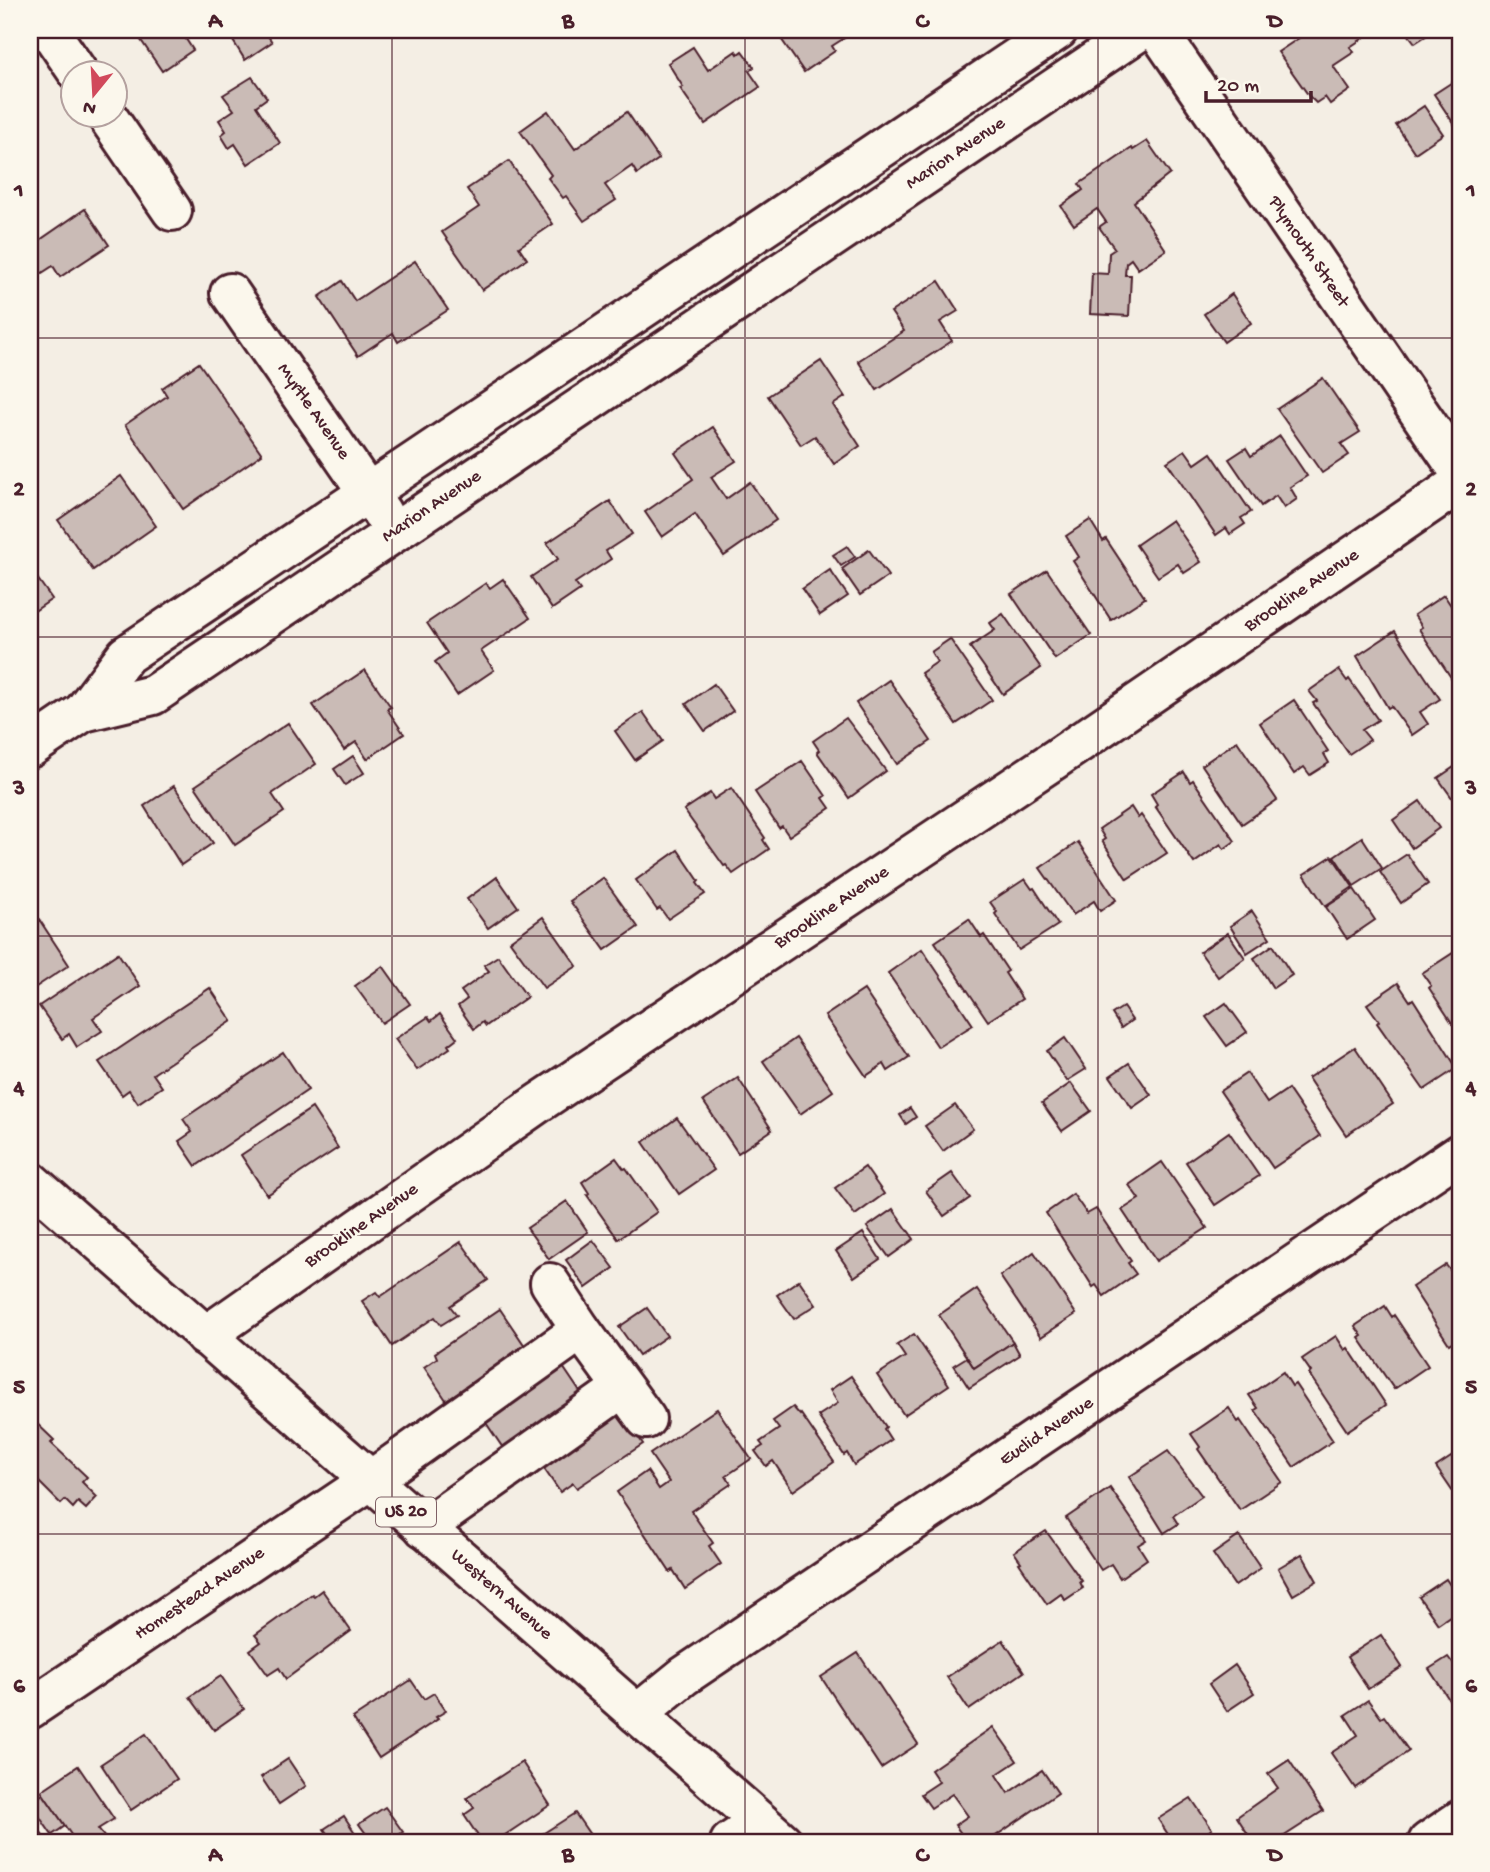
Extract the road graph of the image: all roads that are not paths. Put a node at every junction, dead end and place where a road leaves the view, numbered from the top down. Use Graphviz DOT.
graph roads {
  1 [pos="49,30"];
  2 [pos="1058,30"];
  3 [pos="1141,30"];
  4 [pos="1157,30"];
  5 [pos="69,60"];
  6 [pos="117,130"];
  7 [pos="172,211"];
  8 [pos="743,239"];
  9 [pos="770,278"];
  10 [pos="230,293"];
  11 [pos="1460,472"];
  12 [pos="1460,483"];
  13 [pos="368,492"];
  14 [pos="396,532"];
  15 [pos="83,712"];
  16 [pos="30,748"];
  17 [pos="1460,1153"];
  18 [pos="30,1181"];
  19 [pos="550,1283"];
  20 [pos="581,1330"];
  21 [pos="205,1336"];
  22 [pos="622,1388"];
  23 [pos="646,1419"];
  24 [pos="371,1480"];
  25 [pos="424,1528"];
  26 [pos="30,1709"];
  27 [pos="636,1714"];
  28 [pos="1460,1820"];
  29 [pos="758,1835"];
  30 [pos="1428,1842"];
  1 -- 5 [label="street"];
  2 -- 8 [label="street, Marion Avenue"];
  3 -- 9 [label="street, Marion Avenue"];
  4 -- 11 [label="street, Plymouth Street"];
  6 -- 7 [label="street"];
  8 -- 9 [label="street"];
  8 -- 13 [label="street, Marion Avenue"];
  9 -- 14 [label="street, Marion Avenue"];
  10 -- 13 [label="street, Myrtle Avenue"];
  12 -- 21 [label="street, Brookline Avenue"];
  13 -- 14 [label="street, Myrtle Avenue"];
  13 -- 15 [label="street, Marion Avenue"];
  14 -- 15 [label="street, Marion Avenue"];
  15 -- 16 [label="street, Marion Avenue"];
  17 -- 27 [label="street, Euclid Avenue"];
  18 -- 21 [label="street, Western Avenue / US 20"];
  19 -- 20 [label="street"];
  20 -- 22 [label="street"];
  20 -- 24 [label="street, Homestead Avenue"];
  21 -- 24 [label="street, Western Avenue / US 20"];
  22 -- 23 [label="street"];
  22 -- 25 [label="street"];
  24 -- 25 [label="street, Western Avenue / US 20"];
  24 -- 26 [label="street, Homestead Avenue"];
  25 -- 27 [label="street, Western Avenue / US 20"];
  27 -- 29 [label="street, Western Avenue / US 20"];
  28 -- 30 [label="street"];
}
